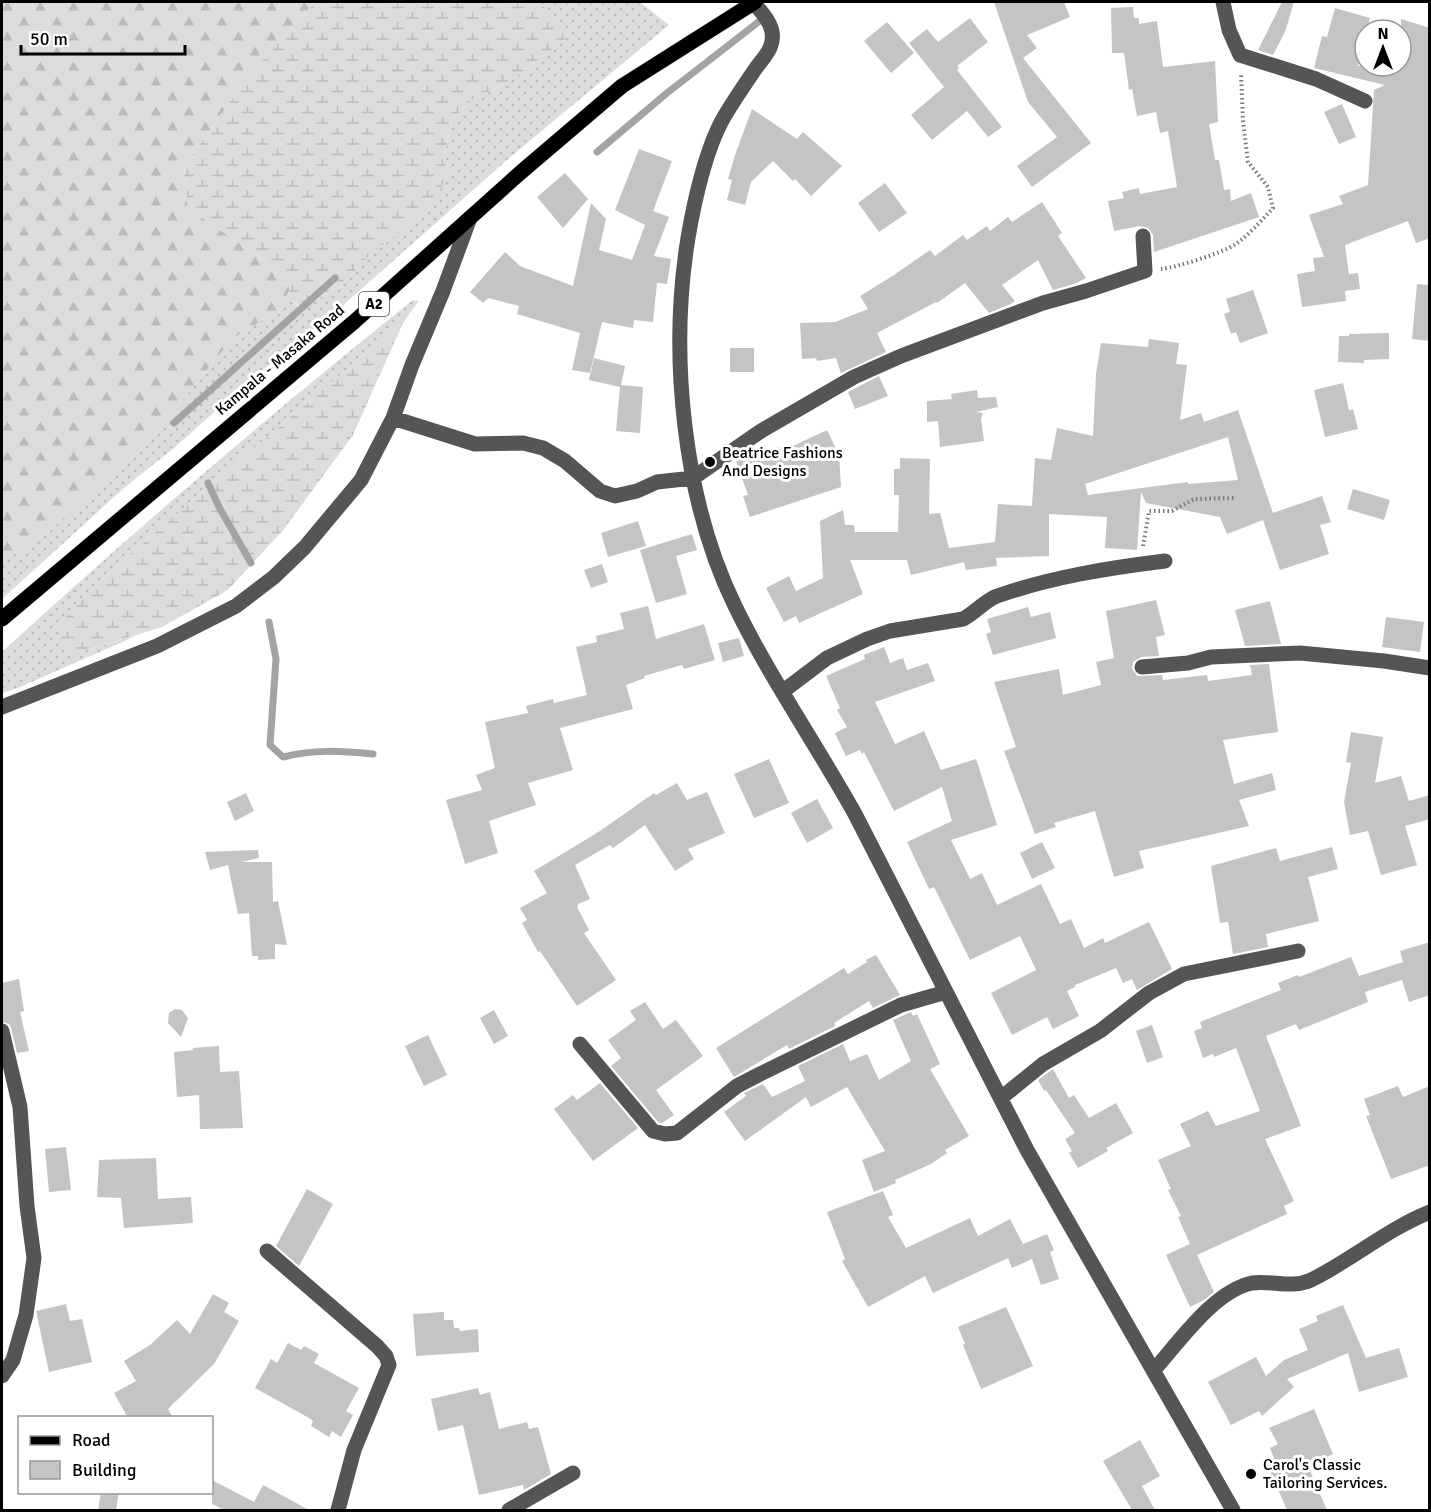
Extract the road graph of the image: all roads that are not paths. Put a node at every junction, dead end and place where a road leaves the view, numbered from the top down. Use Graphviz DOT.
graph roads {
  1 [pos="754,2"];
  2 [pos="1223,2"];
  3 [pos="1365,101"];
  4 [pos="470,218"];
  5 [pos="1143,236"];
  6 [pos="393,418"];
  7 [pos="693,478"];
  8 [pos="1165,561"];
  9 [pos="2,619"];
  10 [pos="1142,667"];
  11 [pos="1430,668"];
  12 [pos="782,692"];
  13 [pos="2,707"];
  14 [pos="1298,951"];
  15 [pos="946,992"];
  16 [pos="2,1031"];
  17 [pos="579,1044"];
  18 [pos="1001,1098"];
  19 [pos="1430,1212"];
  20 [pos="267,1251"];
  21 [pos="1154,1370"];
  22 [pos="2,1376"];
  23 [pos="573,1473"];
  24 [pos="338,1510"];
  25 [pos="509,1510"];
  26 [pos="1233,1510"];
  1 -- 4 [label="main road, Kampala - Masaka Road / A2"];
  1 -- 7 [label="street"];
  2 -- 3 [label="street"];
  4 -- 6 [label="street"];
  4 -- 9 [label="main road, Kampala - Masaka Road / A2"];
  5 -- 7 [label="street"];
  6 -- 7 [label="street"];
  6 -- 13 [label="street"];
  7 -- 12 [label="street"];
  8 -- 12 [label="street"];
  10 -- 11 [label="street"];
  12 -- 15 [label="street"];
  14 -- 18 [label="street"];
  15 -- 17 [label="street"];
  15 -- 18 [label="street"];
  16 -- 22 [label="street"];
  18 -- 21 [label="street"];
  19 -- 21 [label="street"];
  20 -- 24 [label="street"];
  21 -- 26 [label="street"];
  23 -- 25 [label="street"];
}
